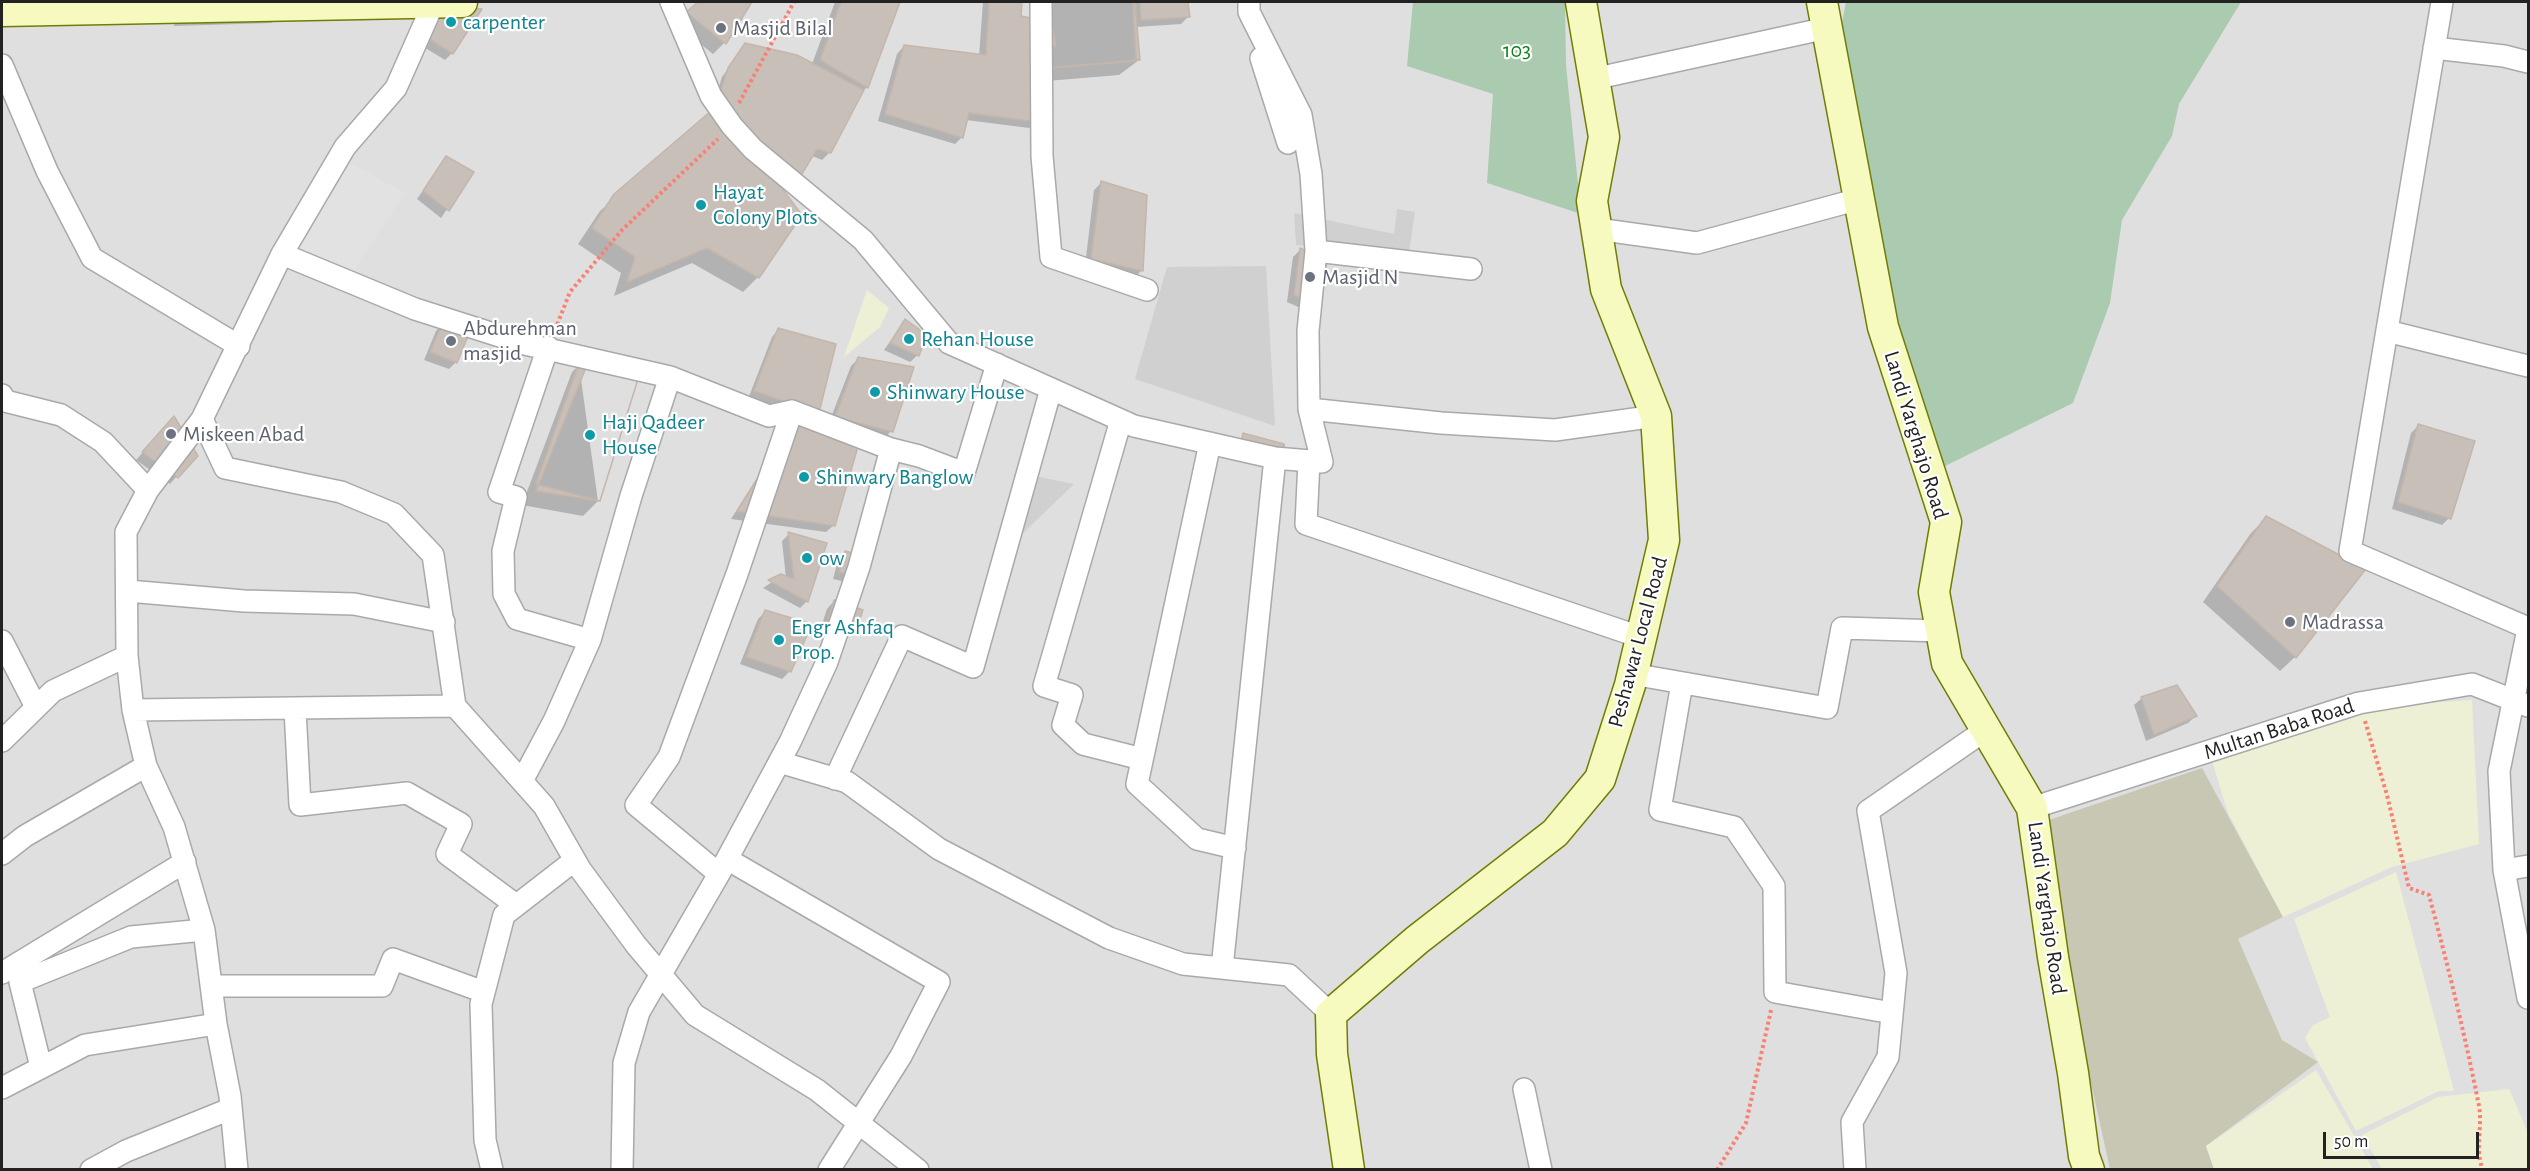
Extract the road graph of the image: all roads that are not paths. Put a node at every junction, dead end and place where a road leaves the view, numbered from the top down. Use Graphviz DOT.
graph roads {
  1 [pos="434,2"];
  2 [pos="462,2"];
  3 [pos="671,2"];
  4 [pos="1041,2"];
  5 [pos="1242,2"];
  6 [pos="1249,2"];
  7 [pos="1581,2"];
  8 [pos="2442,2"];
  9 [pos="334,3"];
  10 [pos="202,4"];
  11 [pos="117,5"];
  12 [pos="5,8"];
  13 [pos="1824,15"];
  14 [pos="2434,48"];
  15 [pos="2529,62"];
  16 [pos="2,65"];
  17 [pos="1593,79"];
  18 [pos="1288,143"];
  19 [pos="1859,199"];
  20 [pos="1597,229"];
  21 [pos="1316,251"];
  22 [pos="282,254"];
  23 [pos="1471,269"];
  24 [pos="1147,290"];
  25 [pos="2387,331"];
  26 [pos="239,346"];
  27 [pos="548,347"];
  28 [pos="997,364"];
  29 [pos="2529,366"];
  30 [pos="670,377"];
  31 [pos="1051,389"];
  32 [pos="3,400"];
  33 [pos="1308,409"];
  34 [pos="792,411"];
  35 [pos="1656,416"];
  36 [pos="202,419"];
  37 [pos="1121,420"];
  38 [pos="1210,443"];
  39 [pos="891,449"];
  40 [pos="1275,458"];
  41 [pos="1309,461"];
  42 [pos="148,490"];
  43 [pos="128,591"];
  44 [pos="444,621"];
  45 [pos="2529,628"];
  46 [pos="1941,631"];
  47 [pos="1640,637"];
  48 [pos="590,640"];
  49 [pos="2,641"];
  50 [pos="127,656"];
  51 [pos="1632,674"];
  52 [pos="1682,683"];
  53 [pos="2520,702"];
  54 [pos="455,706"];
  55 [pos="36,707"];
  56 [pos="295,709"];
  57 [pos="133,710"];
  58 [pos="1984,731"];
  59 [pos="2,741"];
  60 [pos="1142,759"];
  61 [pos="779,762"];
  62 [pos="146,766"];
  63 [pos="836,779"];
  64 [pos="522,781"];
  65 [pos="2032,808"];
  66 [pos="1235,848"];
  67 [pos="2,854"];
  68 [pos="575,860"];
  69 [pos="185,862"];
  70 [pos="723,866"];
  71 [pos="2529,866"];
  72 [pos="2504,870"];
  73 [pos="516,905"];
  74 [pos="204,930"];
  75 [pos="1222,968"];
  76 [pos="2,973"];
  77 [pos="660,974"];
  78 [pos="211,986"];
  79 [pos="484,992"];
  80 [pos="2529,998"];
  81 [pos="1892,1013"];
  82 [pos="1331,1014"];
  83 [pos="216,1024"];
  84 [pos="41,1068"];
  85 [pos="2,1088"];
  86 [pos="1524,1089"];
  87 [pos="230,1108"];
  88 [pos="860,1124"];
  89 [pos="91,1170"];
  90 [pos="237,1170"];
  91 [pos="492,1170"];
  92 [pos="622,1170"];
  93 [pos="829,1170"];
  94 [pos="918,1170"];
  95 [pos="1349,1170"];
  96 [pos="1540,1170"];
  97 [pos="1855,1170"];
  98 [pos="2089,1170"];
  1 -- 2 [label="street"];
  1 -- 9 [label="street"];
  1 -- 22 [label="street"];
  3 -- 28 [label="street"];
  4 -- 24 [label="street"];
  5 -- 18 [label="street"];
  6 -- 21 [label="street"];
  7 -- 17 [label="street, Peshawar Local Road"];
  8 -- 14 [label="street"];
  9 -- 10 [label="street"];
  10 -- 11 [label="street"];
  11 -- 12 [label="street"];
  13 -- 17 [label="street"];
  13 -- 19 [label="street, Landi Yarghajo Road"];
  14 -- 15 [label="street"];
  14 -- 25 [label="street"];
  16 -- 26 [label="street"];
  17 -- 20 [label="street, Peshawar Local Road"];
  19 -- 20 [label="street"];
  19 -- 46 [label="street, Landi Yarghajo Road"];
  20 -- 35 [label="street, Peshawar Local Road"];
  21 -- 23 [label="street"];
  21 -- 33 [label="street"];
  22 -- 26 [label="street"];
  22 -- 27 [label="street"];
  25 -- 29 [label="street"];
  25 -- 45 [label="street"];
  26 -- 36 [label="street"];
  27 -- 30 [label="street"];
  27 -- 48 [label="street"];
  28 -- 31 [label="street"];
  28 -- 39 [label="street"];
  30 -- 34 [label="street"];
  30 -- 48 [label="street"];
  31 -- 37 [label="street"];
  31 -- 63 [label="street"];
  32 -- 42 [label="street"];
  33 -- 35 [label="street"];
  33 -- 41 [label="street"];
  34 -- 39 [label="street"];
  34 -- 70 [label="street"];
  35 -- 47 [label="street, Peshawar Local Road"];
  36 -- 42 [label="street"];
  36 -- 44 [label="street"];
  37 -- 38 [label="street"];
  37 -- 60 [label="street"];
  38 -- 40 [label="street"];
  38 -- 60 [label="street"];
  39 -- 61 [label="street"];
  40 -- 41 [label="street"];
  40 -- 66 [label="street"];
  41 -- 47 [label="street"];
  42 -- 43 [label="street"];
  43 -- 44 [label="street"];
  43 -- 50 [label="street"];
  44 -- 54 [label="street"];
  45 -- 53 [label="street"];
  46 -- 52 [label="street"];
  46 -- 58 [label="street, Landi Yarghajo Road"];
  47 -- 51 [label="street, Peshawar Local Road"];
  48 -- 64 [label="street"];
  49 -- 55 [label="street"];
  50 -- 55 [label="street"];
  50 -- 57 [label="street"];
  51 -- 52 [label="street"];
  51 -- 82 [label="street, Peshawar Local Road"];
  52 -- 81 [label="street"];
  53 -- 65 [label="street, Multan Baba Road"];
  53 -- 72 [label="street"];
  54 -- 56 [label="street"];
  54 -- 64 [label="street"];
  55 -- 59 [label="street"];
  56 -- 57 [label="street"];
  56 -- 73 [label="street"];
  57 -- 62 [label="street"];
  58 -- 65 [label="street, Landi Yarghajo Road"];
  58 -- 81 [label="street"];
  60 -- 66 [label="street"];
  61 -- 63 [label="street"];
  61 -- 70 [label="street"];
  62 -- 67 [label="street"];
  62 -- 69 [label="street"];
  63 -- 75 [label="street"];
  64 -- 68 [label="street"];
  65 -- 98 [label="street, Landi Yarghajo Road"];
  66 -- 75 [label="street"];
  68 -- 73 [label="street"];
  68 -- 77 [label="street"];
  69 -- 74 [label="street"];
  69 -- 76 [label="street"];
  70 -- 77 [label="street"];
  70 -- 88 [label="street"];
  71 -- 72 [label="street"];
  72 -- 80 [label="street"];
  73 -- 79 [label="street"];
  74 -- 78 [label="street"];
  74 -- 84 [label="street"];
  75 -- 82 [label="street"];
  77 -- 88 [label="street"];
  77 -- 92 [label="street"];
  78 -- 79 [label="street"];
  78 -- 83 [label="street"];
  79 -- 91 [label="street"];
  81 -- 97 [label="street"];
  82 -- 95 [label="street"];
  83 -- 84 [label="street"];
  83 -- 87 [label="street"];
  84 -- 85 [label="street"];
  86 -- 96 [label="street"];
  87 -- 89 [label="street"];
  87 -- 90 [label="street"];
  88 -- 93 [label="street"];
  88 -- 94 [label="street"];
}
